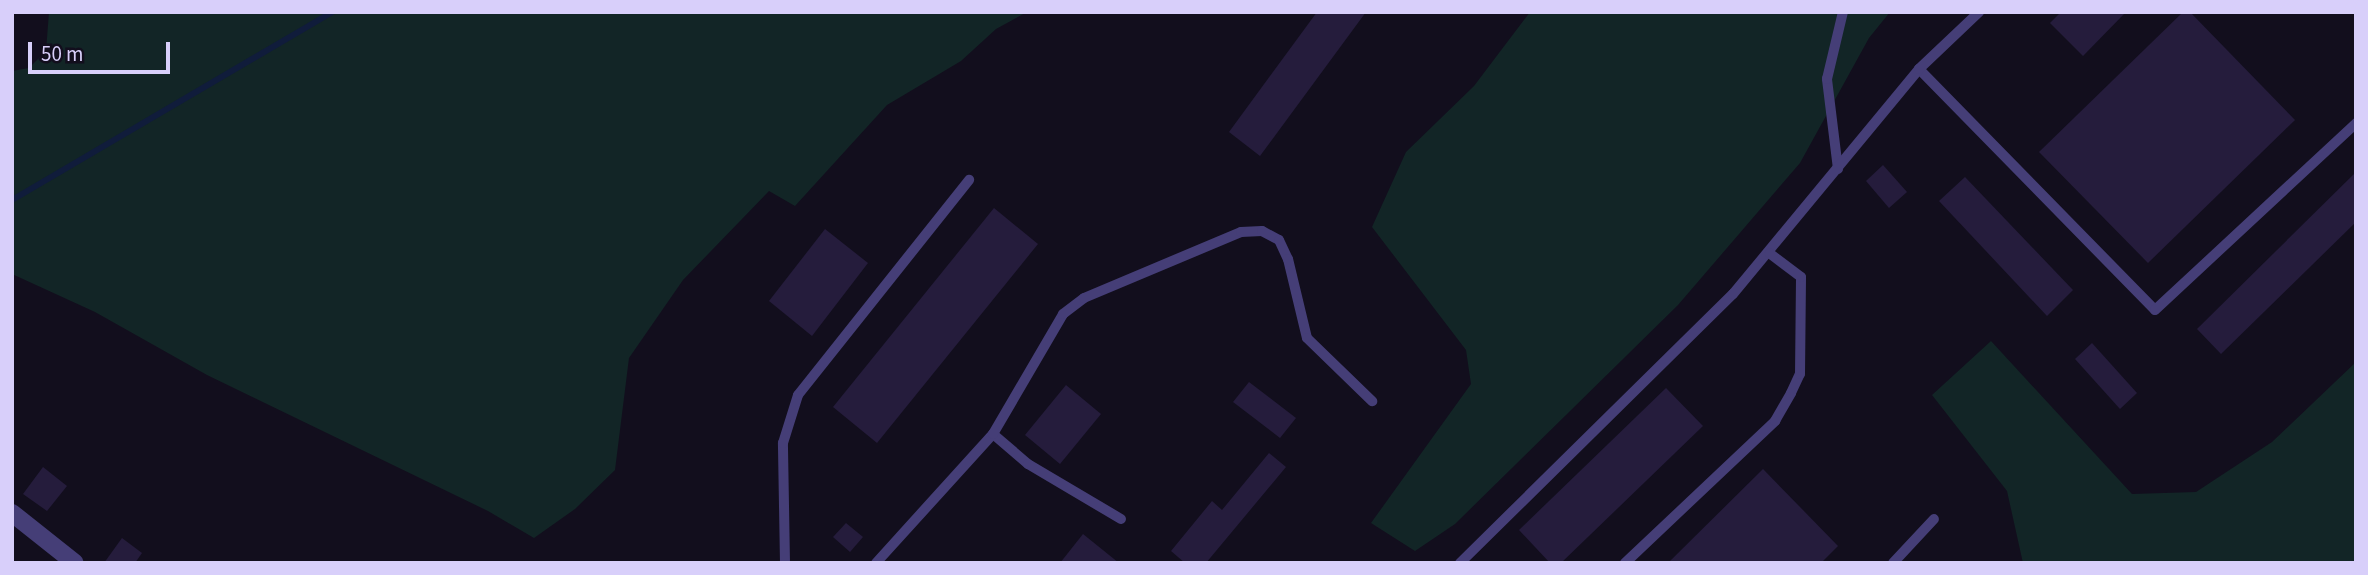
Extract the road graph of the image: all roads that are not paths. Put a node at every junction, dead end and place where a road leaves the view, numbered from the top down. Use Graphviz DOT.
graph roads {
  1 [pos="1843,12"];
  2 [pos="1979,12"];
  3 [pos="1919,69"];
  4 [pos="2356,123"];
  5 [pos="1838,169"];
  6 [pos="969,180"];
  7 [pos="1770,254"];
  8 [pos="1372,401"];
  9 [pos="993,434"];
  10 [pos="12,513"];
  11 [pos="1121,519"];
  12 [pos="1934,519"];
  13 [pos="75,563"];
  14 [pos="785,563"];
  15 [pos="877,563"];
  16 [pos="1460,563"];
  17 [pos="1625,563"];
  18 [pos="1893,563"];
  1 -- 5 [label="lane"];
  2 -- 3 [label="lane"];
  3 -- 4 [label="lane"];
  3 -- 5 [label="lane"];
  5 -- 7 [label="lane"];
  6 -- 14 [label="lane"];
  7 -- 16 [label="lane"];
  7 -- 17 [label="lane"];
  8 -- 9 [label="lane"];
  9 -- 11 [label="lane"];
  9 -- 15 [label="lane"];
  10 -- 13 [label="street"];
  12 -- 18 [label="lane"];
}
